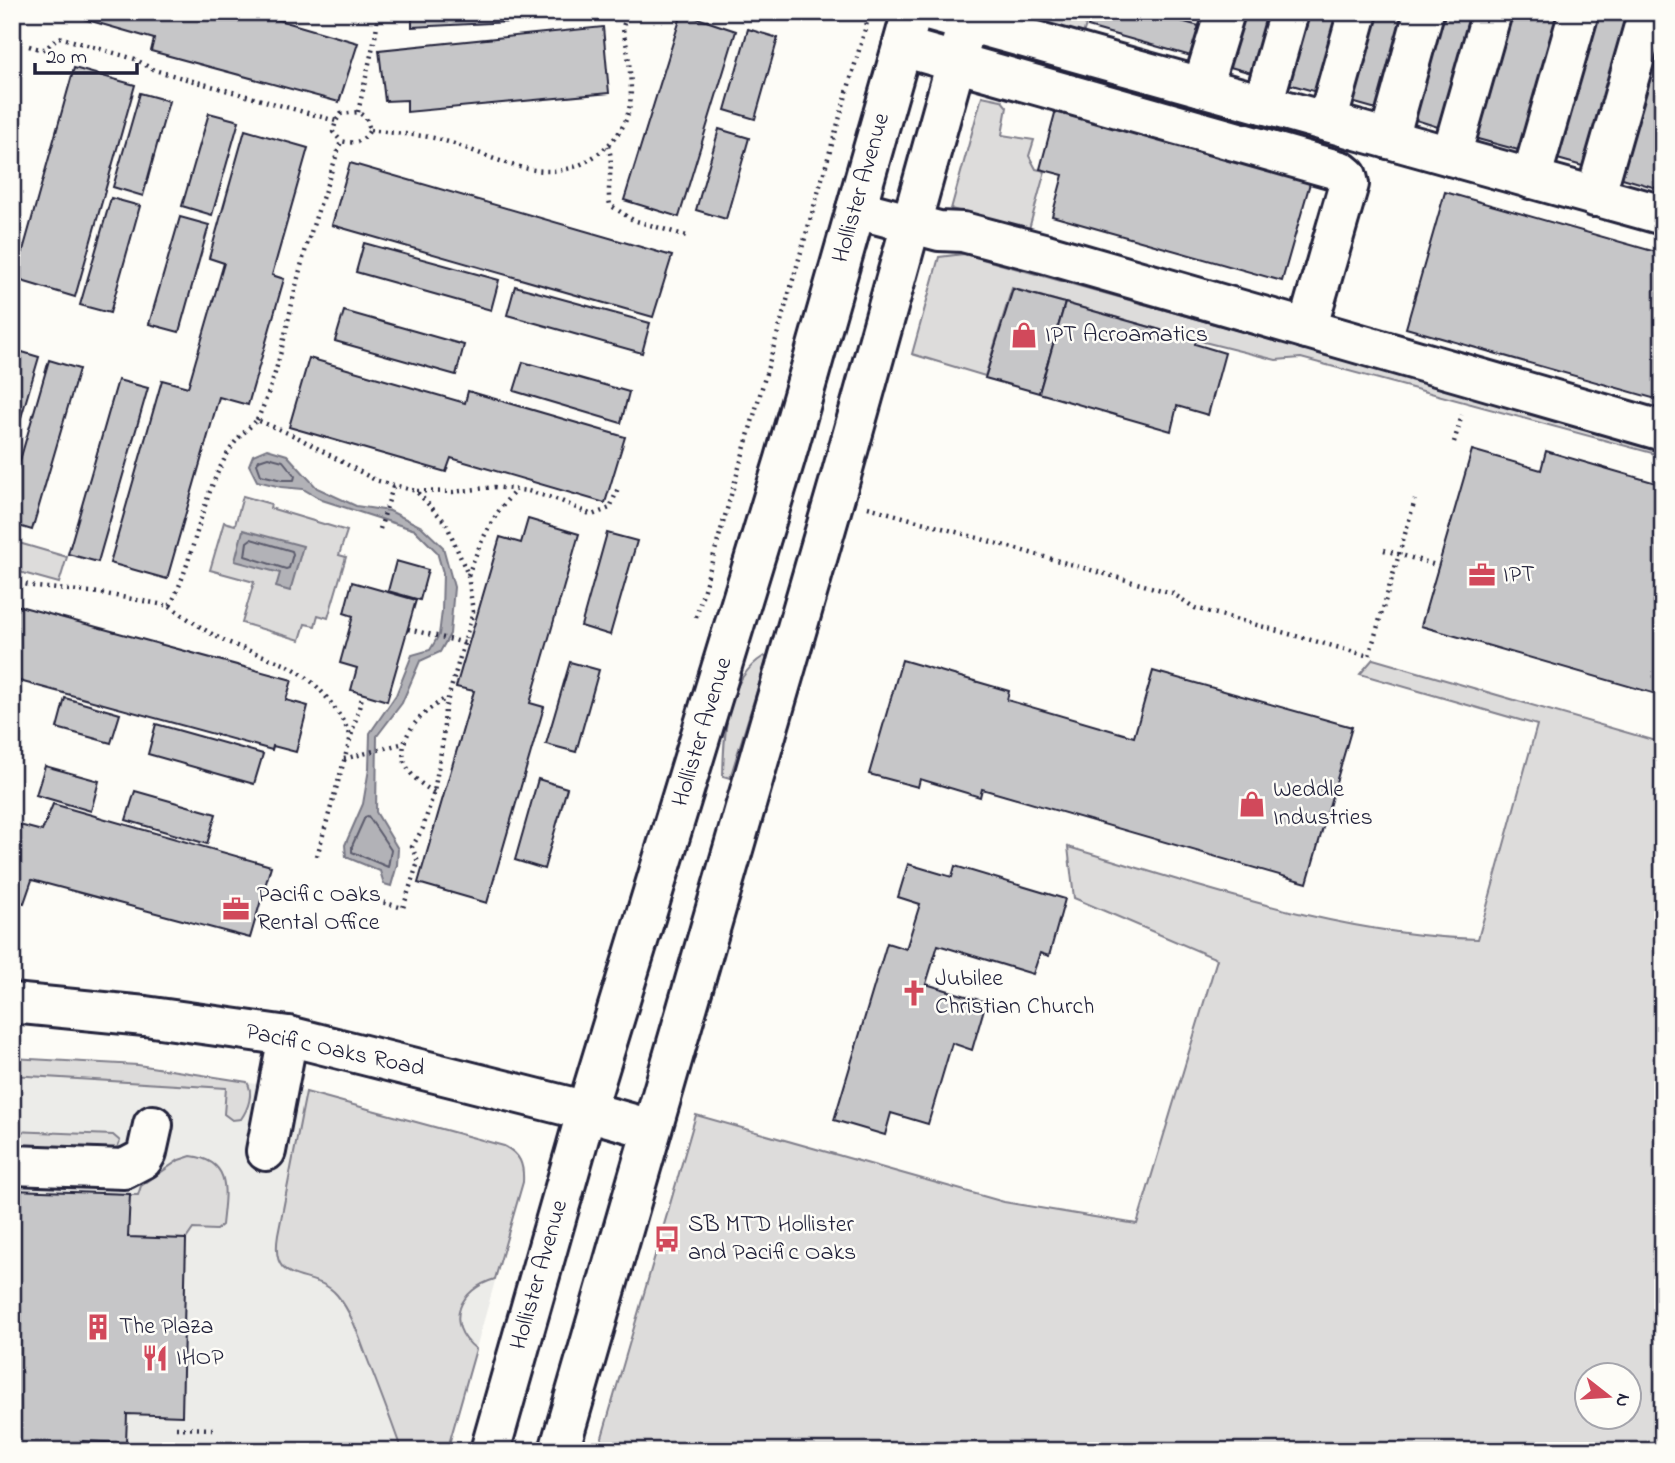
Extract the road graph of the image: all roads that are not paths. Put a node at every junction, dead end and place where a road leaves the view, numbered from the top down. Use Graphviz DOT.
graph roads {
  1 [pos="931,12"];
  2 [pos="1225,12"];
  3 [pos="1289,12"];
  4 [pos="1358,12"];
  5 [pos="1424,12"];
  6 [pos="1492,12"];
  7 [pos="1578,12"];
  8 [pos="1648,12"];
  9 [pos="969,18"];
  10 [pos="907,30"];
  11 [pos="956,63"];
  12 [pos="1202,87"];
  13 [pos="1263,104"];
  14 [pos="1327,122"];
  15 [pos="1388,139"];
  16 [pos="1451,156"];
  17 [pos="1531,179"];
  18 [pos="1595,197"];
  19 [pos="856,209"];
  20 [pos="1663,215"];
  21 [pos="911,224"];
  22 [pos="1307,329"];
  23 [pos="1663,431"];
  24 [pos="12,1003"];
  25 [pos="288,1036"];
  26 [pos="587,1111"];
  27 [pos="153,1125"];
  28 [pos="651,1129"];
  29 [pos="265,1151"];
  30 [pos="12,1165"];
  31 [pos="490,1451"];
  32 [pos="559,1451"];
  1 -- 9 [label="main road"];
  2 -- 12 [label="main road"];
  3 -- 13 [label="main road"];
  4 -- 14 [label="main road"];
  5 -- 15 [label="main road"];
  6 -- 16 [label="main road"];
  7 -- 17 [label="main road"];
  8 -- 18 [label="main road"];
  9 -- 11 [label="main road"];
  9 -- 12 [label="main road"];
  10 -- 11 [label="main road"];
  10 -- 19 [label="main road, Hollister Avenue"];
  11 -- 21 [label="main road"];
  11 -- 22 [label="main road"];
  12 -- 13 [label="main road"];
  13 -- 14 [label="main road"];
  14 -- 15 [label="main road"];
  15 -- 16 [label="main road"];
  16 -- 17 [label="main road"];
  17 -- 18 [label="main road"];
  18 -- 20 [label="main road"];
  19 -- 21 [label="main road"];
  19 -- 26 [label="main road, Hollister Avenue"];
  21 -- 22 [label="main road"];
  21 -- 28 [label="main road"];
  22 -- 23 [label="main road"];
  24 -- 25 [label="main road, Pacific Oaks Road"];
  25 -- 26 [label="main road, Pacific Oaks Road"];
  25 -- 29 [label="main road"];
  26 -- 28 [label="main road, Pacific Oaks Road"];
  26 -- 31 [label="main road, Hollister Avenue"];
  27 -- 30 [label="main road"];
  28 -- 32 [label="main road"];
}
